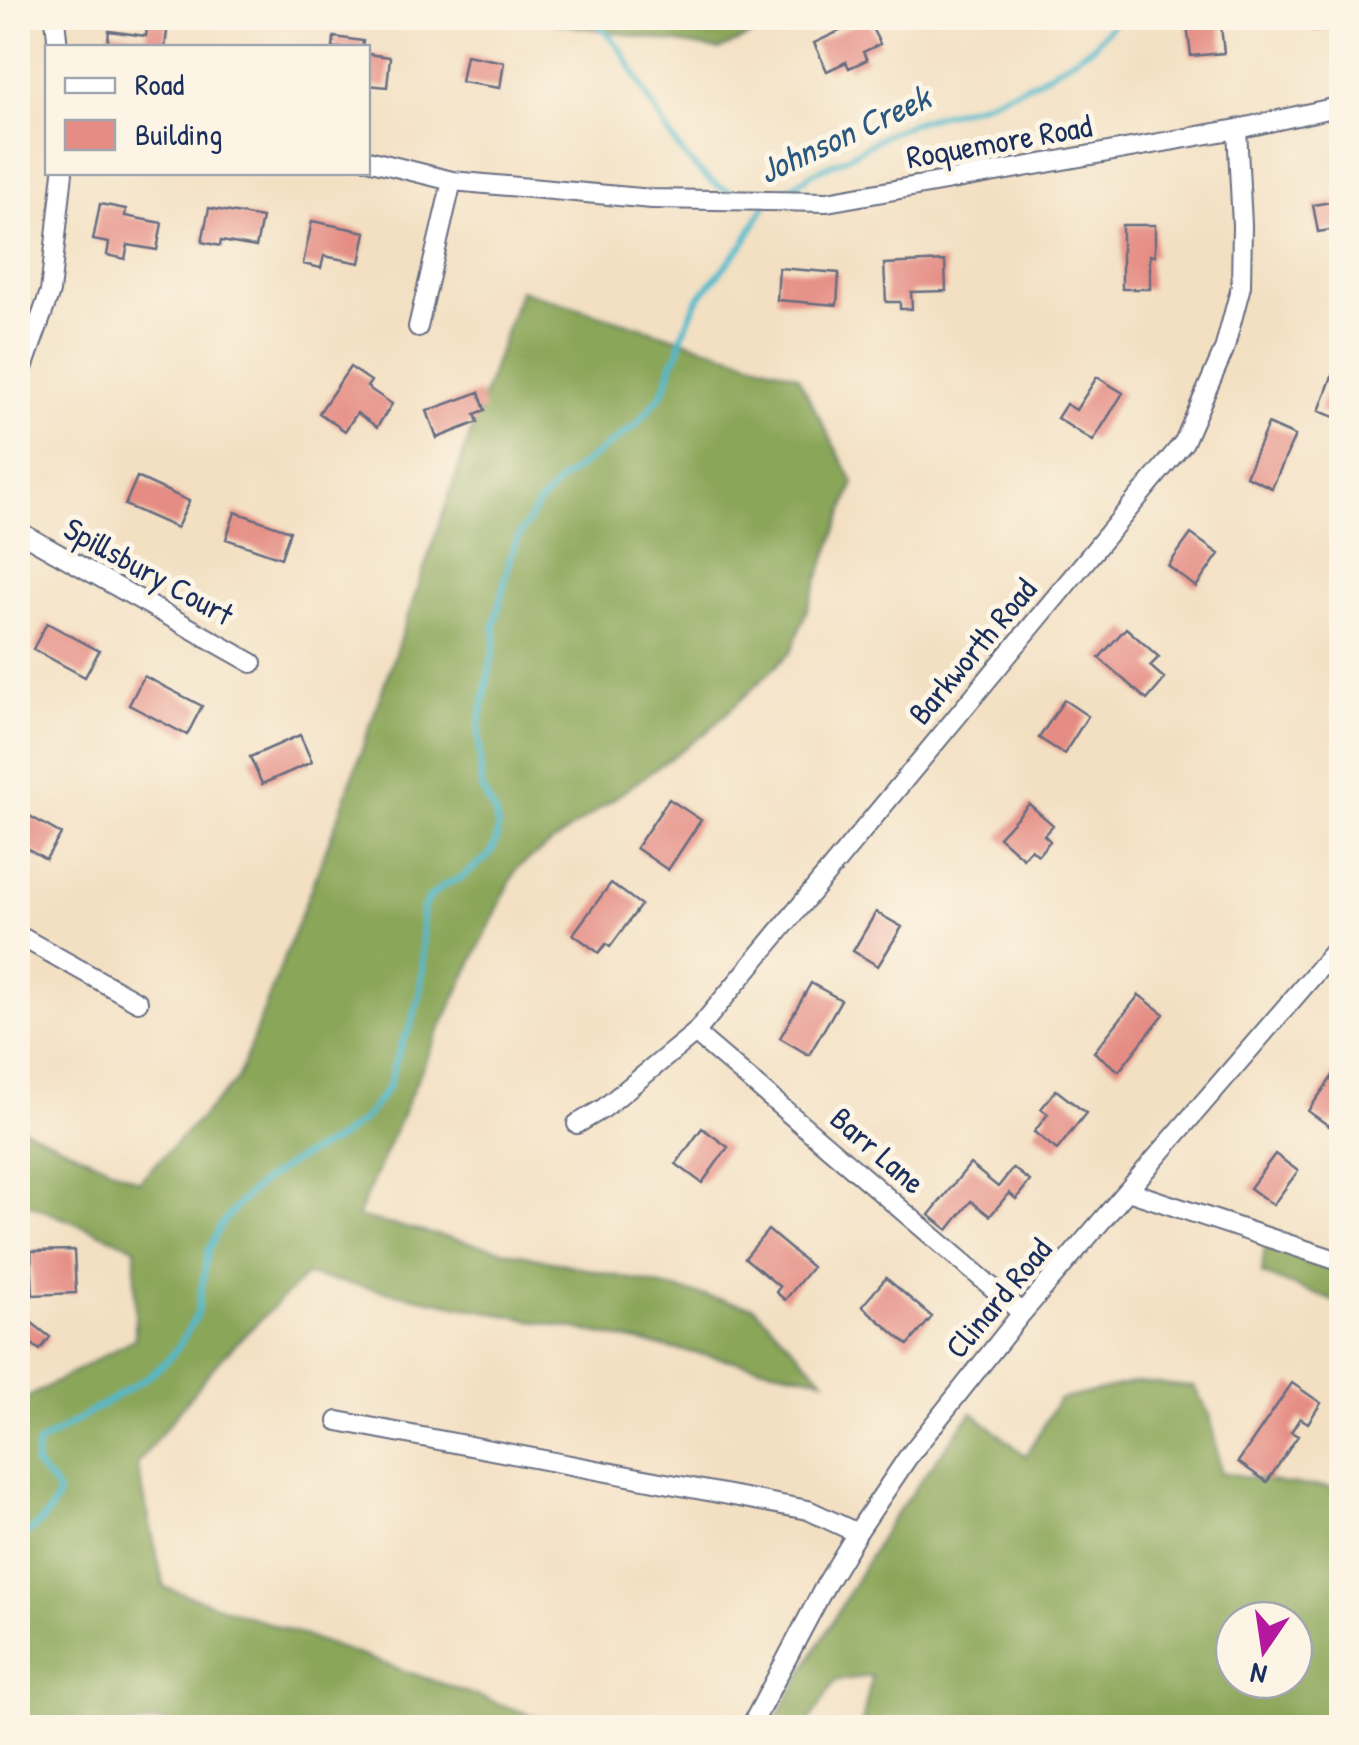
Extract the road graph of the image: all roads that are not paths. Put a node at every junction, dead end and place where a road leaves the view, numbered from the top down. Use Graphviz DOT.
graph roads {
  1 [pos="56,18"];
  2 [pos="58,45"];
  3 [pos="1342,106"];
  4 [pos="1237,129"];
  5 [pos="370,161"];
  6 [pos="63,175"];
  7 [pos="452,182"];
  8 [pos="418,327"];
  9 [pos="18,382"];
  10 [pos="18,530"];
  11 [pos="252,663"];
  12 [pos="18,935"];
  13 [pos="1342,942"];
  14 [pos="138,1002"];
  15 [pos="695,1033"];
  16 [pos="576,1124"];
  17 [pos="1128,1190"];
  18 [pos="1342,1262"];
  19 [pos="1022,1313"];
  20 [pos="338,1420"];
  21 [pos="857,1533"];
  22 [pos="750,1728"];
  1 -- 2 [label="street"];
  3 -- 4 [label="street, Roquemore Road"];
  4 -- 7 [label="street, Roquemore Road"];
  4 -- 15 [label="street, Barkworth Road"];
  5 -- 7 [label="street, Roquemore Road"];
  6 -- 9 [label="street"];
  7 -- 8 [label="street"];
  10 -- 11 [label="street, Spillsbury Court"];
  12 -- 14 [label="street"];
  13 -- 17 [label="street, Clinard Road"];
  15 -- 16 [label="street, Barkworth Road"];
  15 -- 19 [label="street, Barr Lane"];
  17 -- 18 [label="street"];
  17 -- 19 [label="street, Clinard Road"];
  19 -- 21 [label="street, Clinard Road"];
  20 -- 21 [label="street"];
  21 -- 22 [label="street, Clinard Road"];
}
